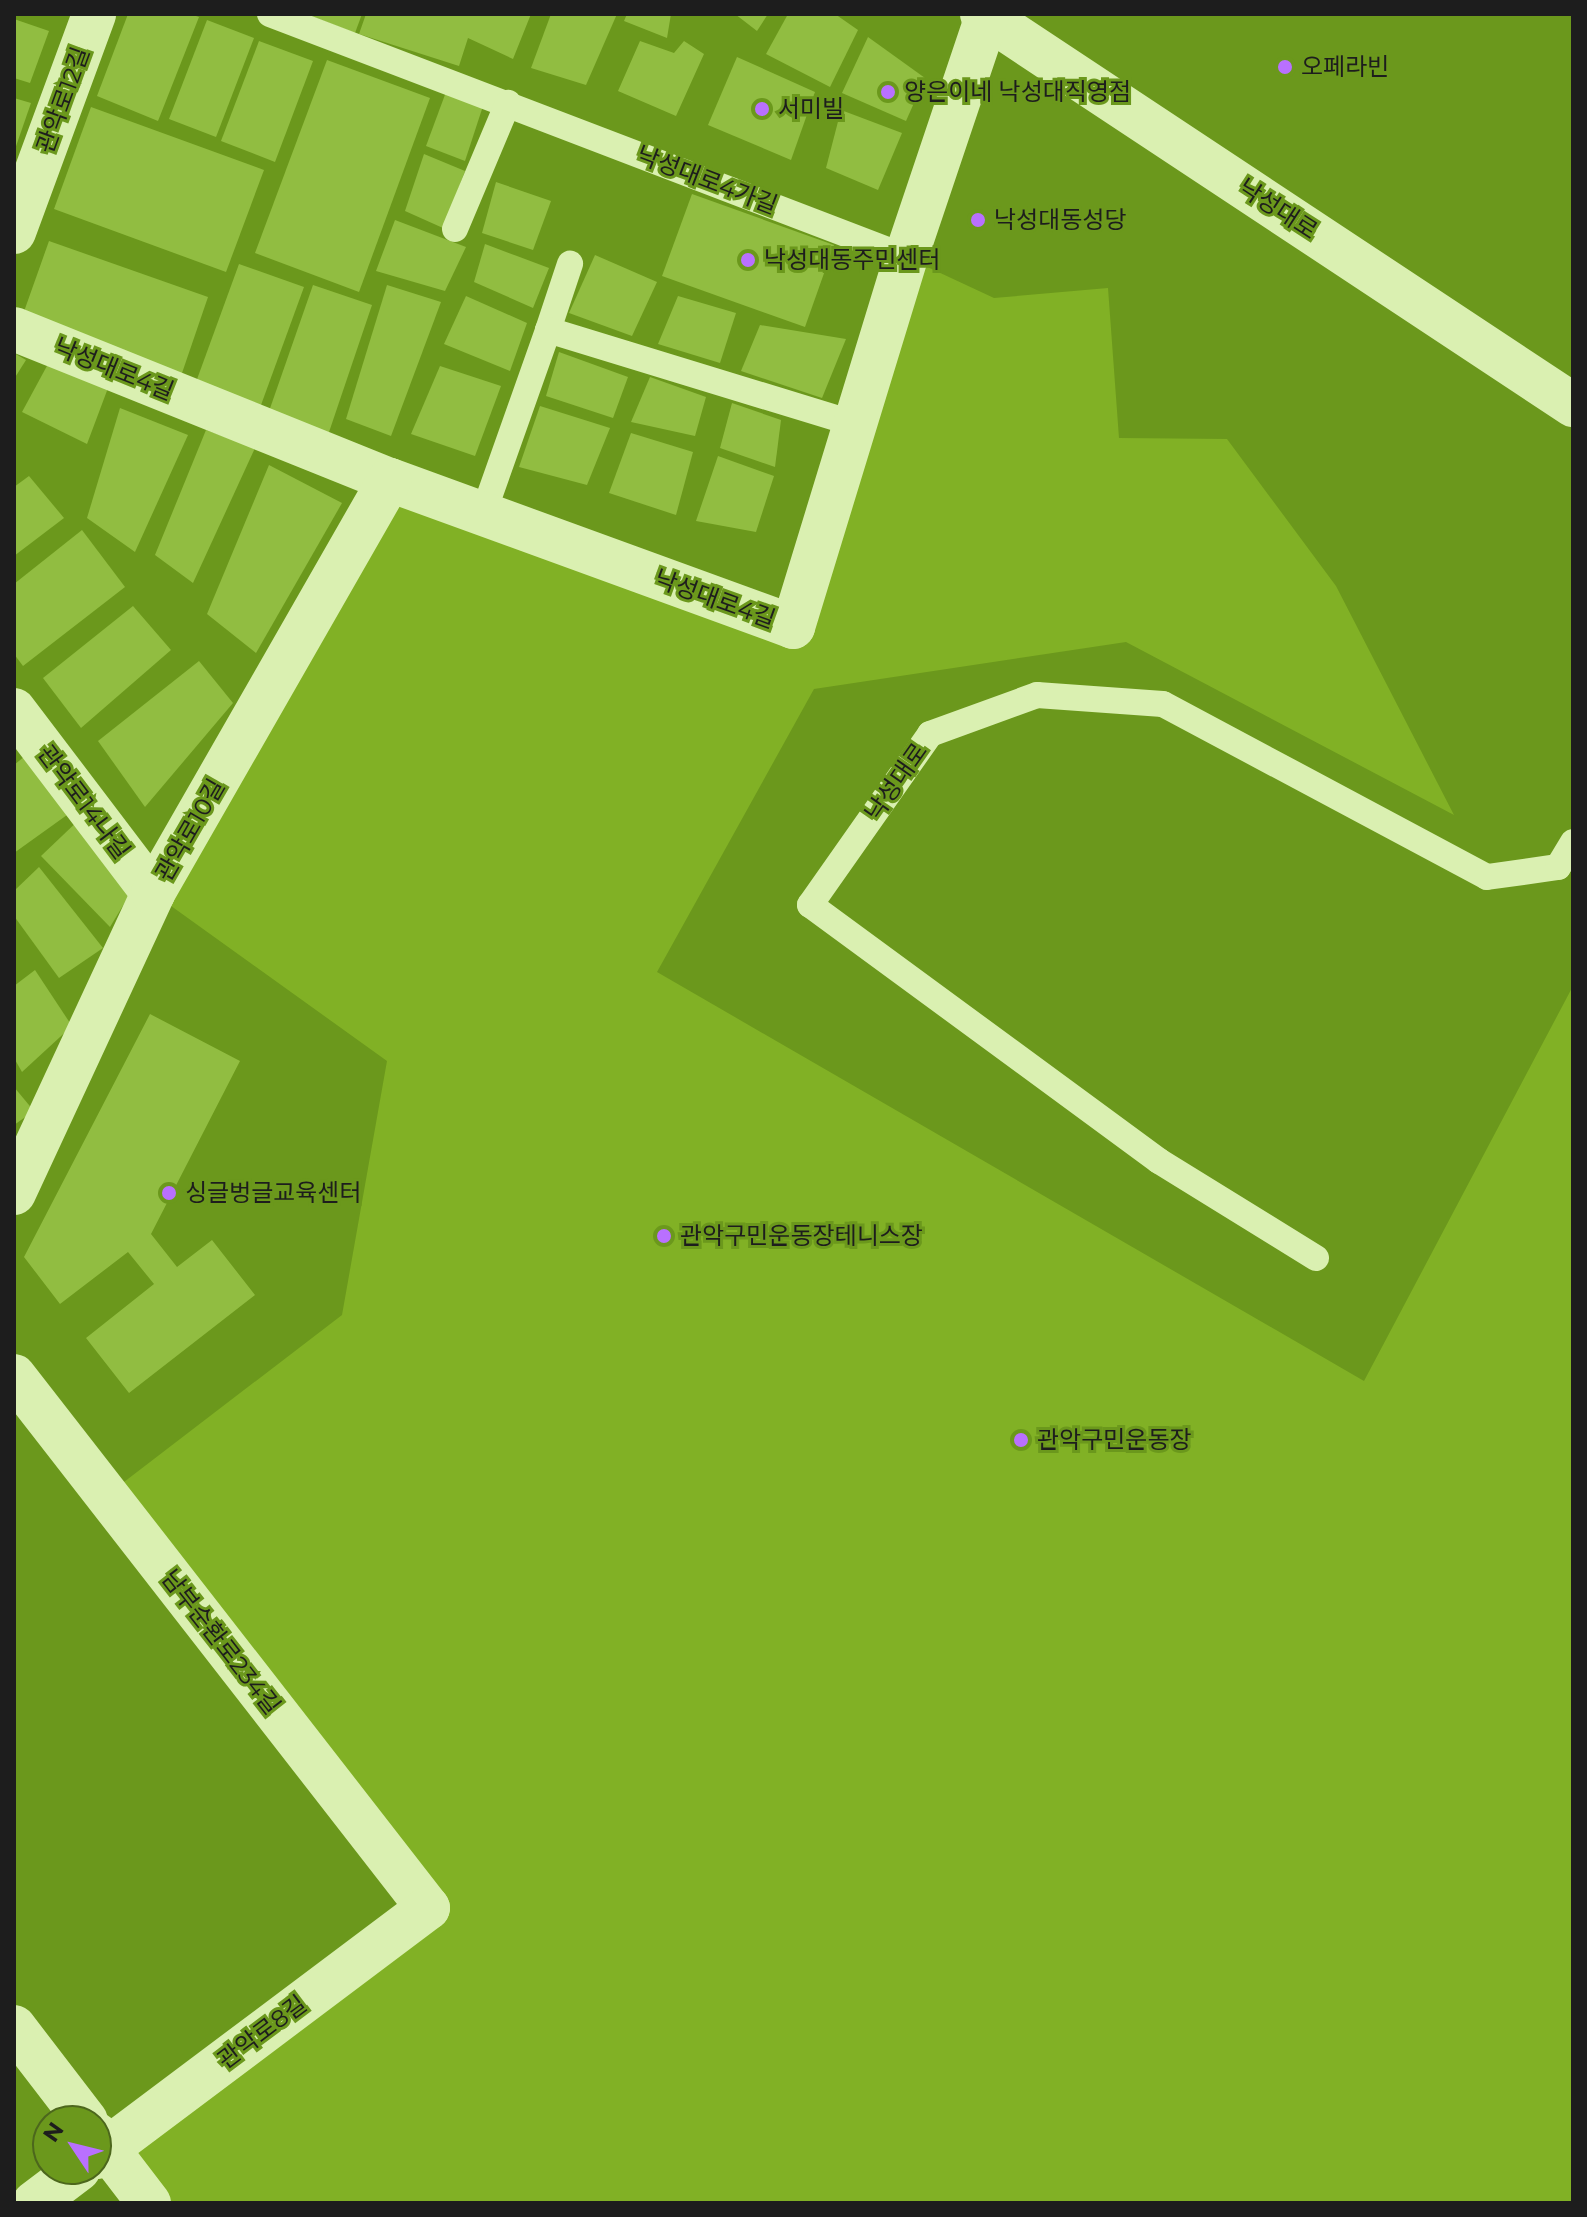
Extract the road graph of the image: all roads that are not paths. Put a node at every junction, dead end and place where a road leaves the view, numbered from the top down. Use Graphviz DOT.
graph roads {
  1 [pos="94,14"];
  2 [pos="270,14"];
  3 [pos="987,15"];
  4 [pos="508,103"];
  5 [pos="455,229"];
  6 [pos="14,232"];
  7 [pos="906,257"];
  8 [pos="570,264"];
  9 [pos="14,329"];
  10 [pos="548,330"];
  11 [pos="1573,405"];
  12 [pos="856,424"];
  13 [pos="390,480"];
  14 [pos="483,514"];
  15 [pos="14,710"];
  16 [pos="1573,842"];
  17 [pos="153,893"];
  18 [pos="14,1193"];
  19 [pos="1316,1258"];
  20 [pos="14,1376"];
  21 [pos="428,1908"];
  22 [pos="14,2027"];
  23 [pos="66,2105"];
  24 [pos="112,2133"];
  25 [pos="112,2165"];
  26 [pos="53,2185"];
  27 [pos="34,2203"];
  28 [pos="149,2203"];
  1 -- 6 [label="street, 관악로12길"];
  2 -- 4 [label="lane, 낙성대로4가길"];
  3 -- 7 [label="street, 낙성대로4길"];
  3 -- 11 [label="street, 낙성대로"];
  4 -- 5 [label="lane"];
  4 -- 7 [label="lane, 낙성대로4가길"];
  7 -- 12 [label="street, 낙성대로4길"];
  8 -- 10 [label="lane"];
  9 -- 13 [label="street, 낙성대로4길"];
  10 -- 12 [label="lane"];
  10 -- 14 [label="lane"];
  12 -- 14 [label="street, 낙성대로4길"];
  13 -- 14 [label="street, 낙성대로4길"];
  13 -- 17 [label="street, 관악로10길"];
  15 -- 17 [label="street, 관악로14나길"];
  16 -- 19 [label="lane, 낙성대로"];
  17 -- 18 [label="street, 관악로10길"];
  20 -- 21 [label="street, 남부순환로234길"];
  21 -- 24 [label="street, 관악로8길"];
  22 -- 23 [label="street"];
  25 -- 28 [label="street"];
  26 -- 27 [label="street, 관악로8길"];
}
